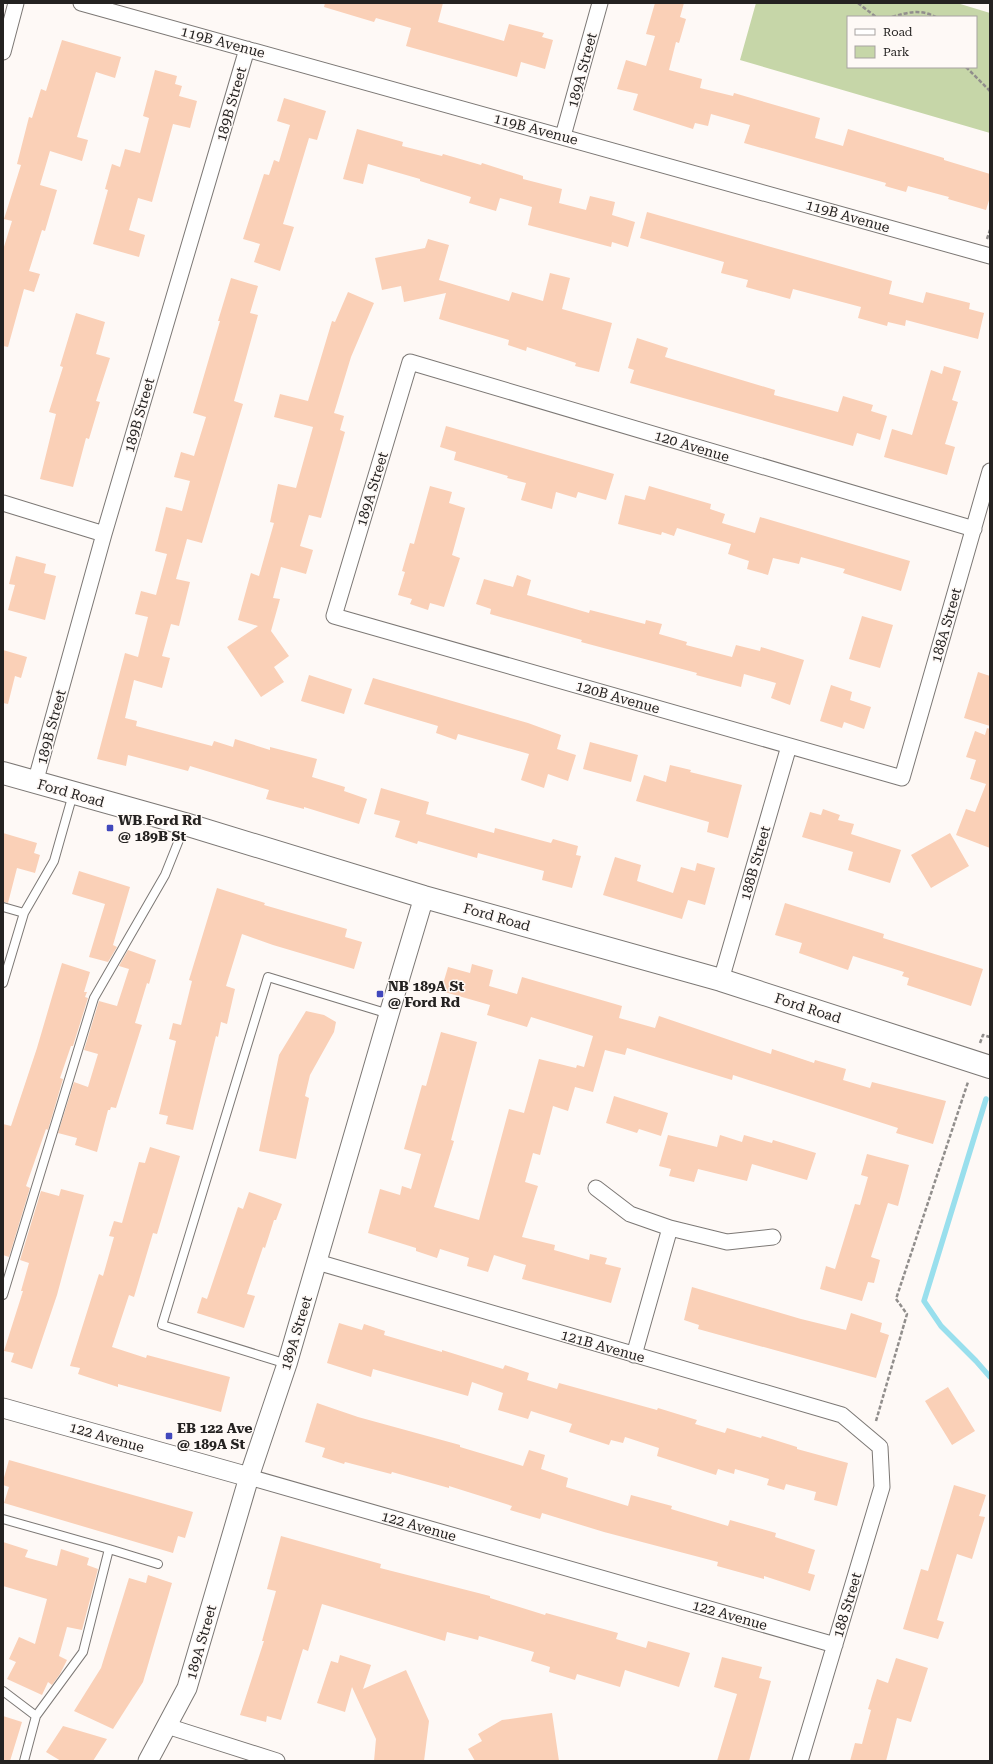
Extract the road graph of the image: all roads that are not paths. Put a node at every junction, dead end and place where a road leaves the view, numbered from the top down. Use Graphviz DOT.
graph roads {
  1 [pos="16,3"];
  2 [pos="81,3"];
  3 [pos="600,3"];
  4 [pos="247,49"];
  5 [pos="3,52"];
  6 [pos="564,136"];
  7 [pos="990,256"];
  8 [pos="410,362"];
  9 [pos="990,471"];
  10 [pos="3,503"];
  11 [pos="974,529"];
  12 [pos="104,534"];
  13 [pos="334,616"];
  14 [pos="789,746"];
  15 [pos="3,773"];
  16 [pos="902,778"];
  17 [pos="35,783"];
  18 [pos="73,794"];
  19 [pos="185,824"];
  20 [pos="424,897"];
  21 [pos="3,907"];
  22 [pos="24,913"];
  23 [pos="721,980"];
  24 [pos="3,983"];
  25 [pos="388,1014"];
  26 [pos="990,1067"];
  27 [pos="596,1188"];
  28 [pos="670,1228"];
  29 [pos="773,1237"];
  30 [pos="317,1262"];
  31 [pos="3,1295"];
  32 [pos="634,1355"];
  33 [pos="287,1364"];
  34 [pos="3,1408"];
  35 [pos="875,1443"];
  36 [pos="250,1477"];
  37 [pos="3,1518"];
  38 [pos="109,1549"];
  39 [pos="158,1564"];
  40 [pos="835,1645"];
  41 [pos="3,1691"];
  42 [pos="36,1716"];
  43 [pos="167,1726"];
  44 [pos="24,1761"];
  45 [pos="148,1761"];
  46 [pos="277,1761"];
  47 [pos="800,1761"];
  1 -- 5 [label="street"];
  2 -- 4 [label="street, 119B Avenue"];
  3 -- 6 [label="street, 189A Street"];
  4 -- 6 [label="street, 119B Avenue"];
  4 -- 12 [label="street, 189B Street"];
  6 -- 7 [label="street, 119B Avenue"];
  8 -- 11 [label="street, 120 Avenue"];
  8 -- 13 [label="street, 189A Street"];
  9 -- 11 [label="street, 188A Street"];
  10 -- 12 [label="street"];
  11 -- 16 [label="street, 188A Street"];
  12 -- 17 [label="street, 189B Street"];
  13 -- 14 [label="street, 120B Avenue"];
  14 -- 16 [label="street, 120B Avenue"];
  14 -- 23 [label="street, 188B Street"];
  15 -- 17 [label="main road, Ford Road"];
  17 -- 18 [label="main road, Ford Road"];
  18 -- 19 [label="main road, Ford Road"];
  18 -- 22 [label="lane"];
  19 -- 20 [label="main road, Ford Road"];
  19 -- 31 [label="lane"];
  20 -- 23 [label="main road, Ford Road"];
  20 -- 25 [label="street, 189A Street"];
  21 -- 22 [label="lane"];
  22 -- 24 [label="lane"];
  23 -- 26 [label="main road, Ford Road"];
  25 -- 30 [label="street, 189A Street"];
  25 -- 33 [label="lane"];
  27 -- 28 [label="street"];
  28 -- 29 [label="street"];
  28 -- 32 [label="street"];
  30 -- 32 [label="street, 121B Avenue"];
  30 -- 33 [label="street, 189A Street"];
  32 -- 35 [label="street, 121B Avenue"];
  33 -- 36 [label="street, 189A Street"];
  34 -- 36 [label="street, 122 Avenue"];
  35 -- 40 [label="street, 188 Street"];
  36 -- 40 [label="street, 122 Avenue"];
  36 -- 43 [label="street, 189A Street"];
  37 -- 38 [label="lane"];
  38 -- 39 [label="lane"];
  38 -- 42 [label="lane"];
  40 -- 47 [label="street, 188 Street"];
  41 -- 42 [label="lane"];
  42 -- 44 [label="lane"];
  43 -- 45 [label="street, 189A Street"];
  43 -- 46 [label="street"];
}
